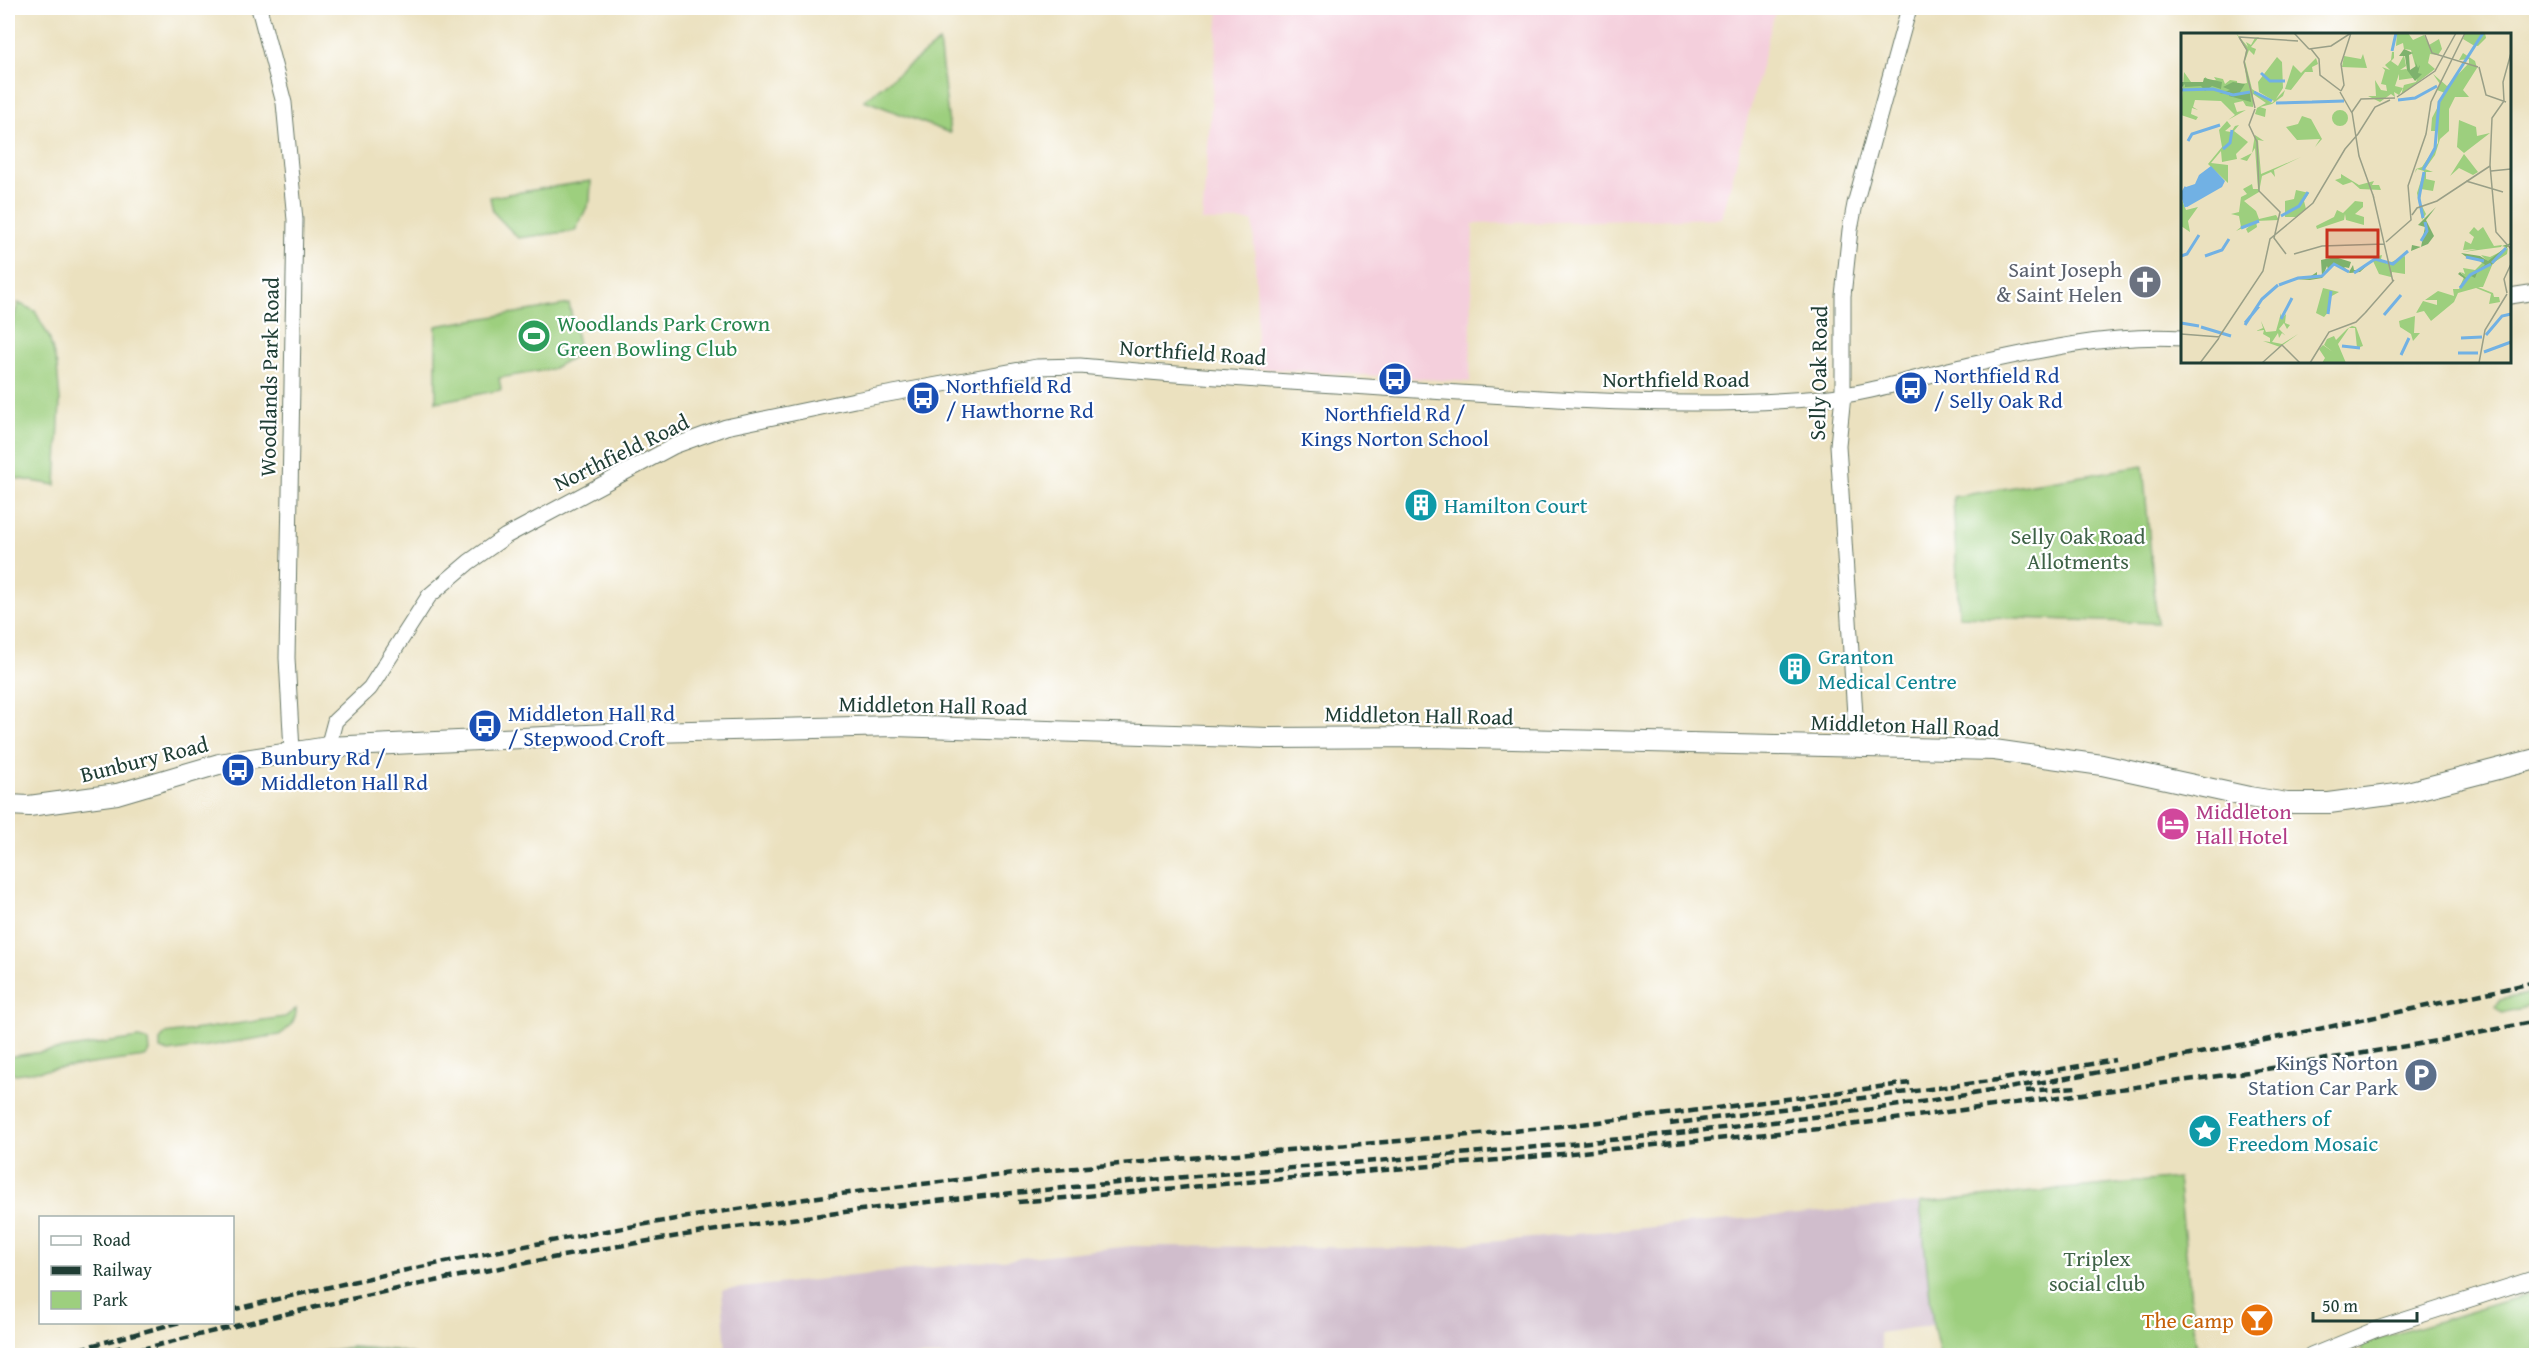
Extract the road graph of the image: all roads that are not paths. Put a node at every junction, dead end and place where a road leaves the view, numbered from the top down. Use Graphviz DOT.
graph roads {
  1 [pos="259,8"];
  2 [pos="1908,8"];
  3 [pos="2536,292"];
  4 [pos="2511,296"];
  5 [pos="2181,338"];
  6 [pos="1844,395"];
  7 [pos="328,747"];
  8 [pos="1857,747"];
  9 [pos="292,751"];
  10 [pos="2536,759"];
  11 [pos="8,805"];
  12 [pos="2536,1278"];
  13 [pos="2312,1356"];
  1 -- 9 [label="street, Woodlands Park Road"];
  2 -- 6 [label="street, Selly Oak Road"];
  3 -- 4 [label="street"];
  5 -- 6 [label="street, Northfield Road"];
  6 -- 7 [label="street, Northfield Road"];
  6 -- 8 [label="street, Selly Oak Road"];
  7 -- 8 [label="main road, Middleton Hall Road"];
  7 -- 9 [label="main road, Middleton Hall Road"];
  8 -- 10 [label="main road, Middleton Hall Road"];
  9 -- 11 [label="main road, Bunbury Road"];
  12 -- 13 [label="street"];
}
